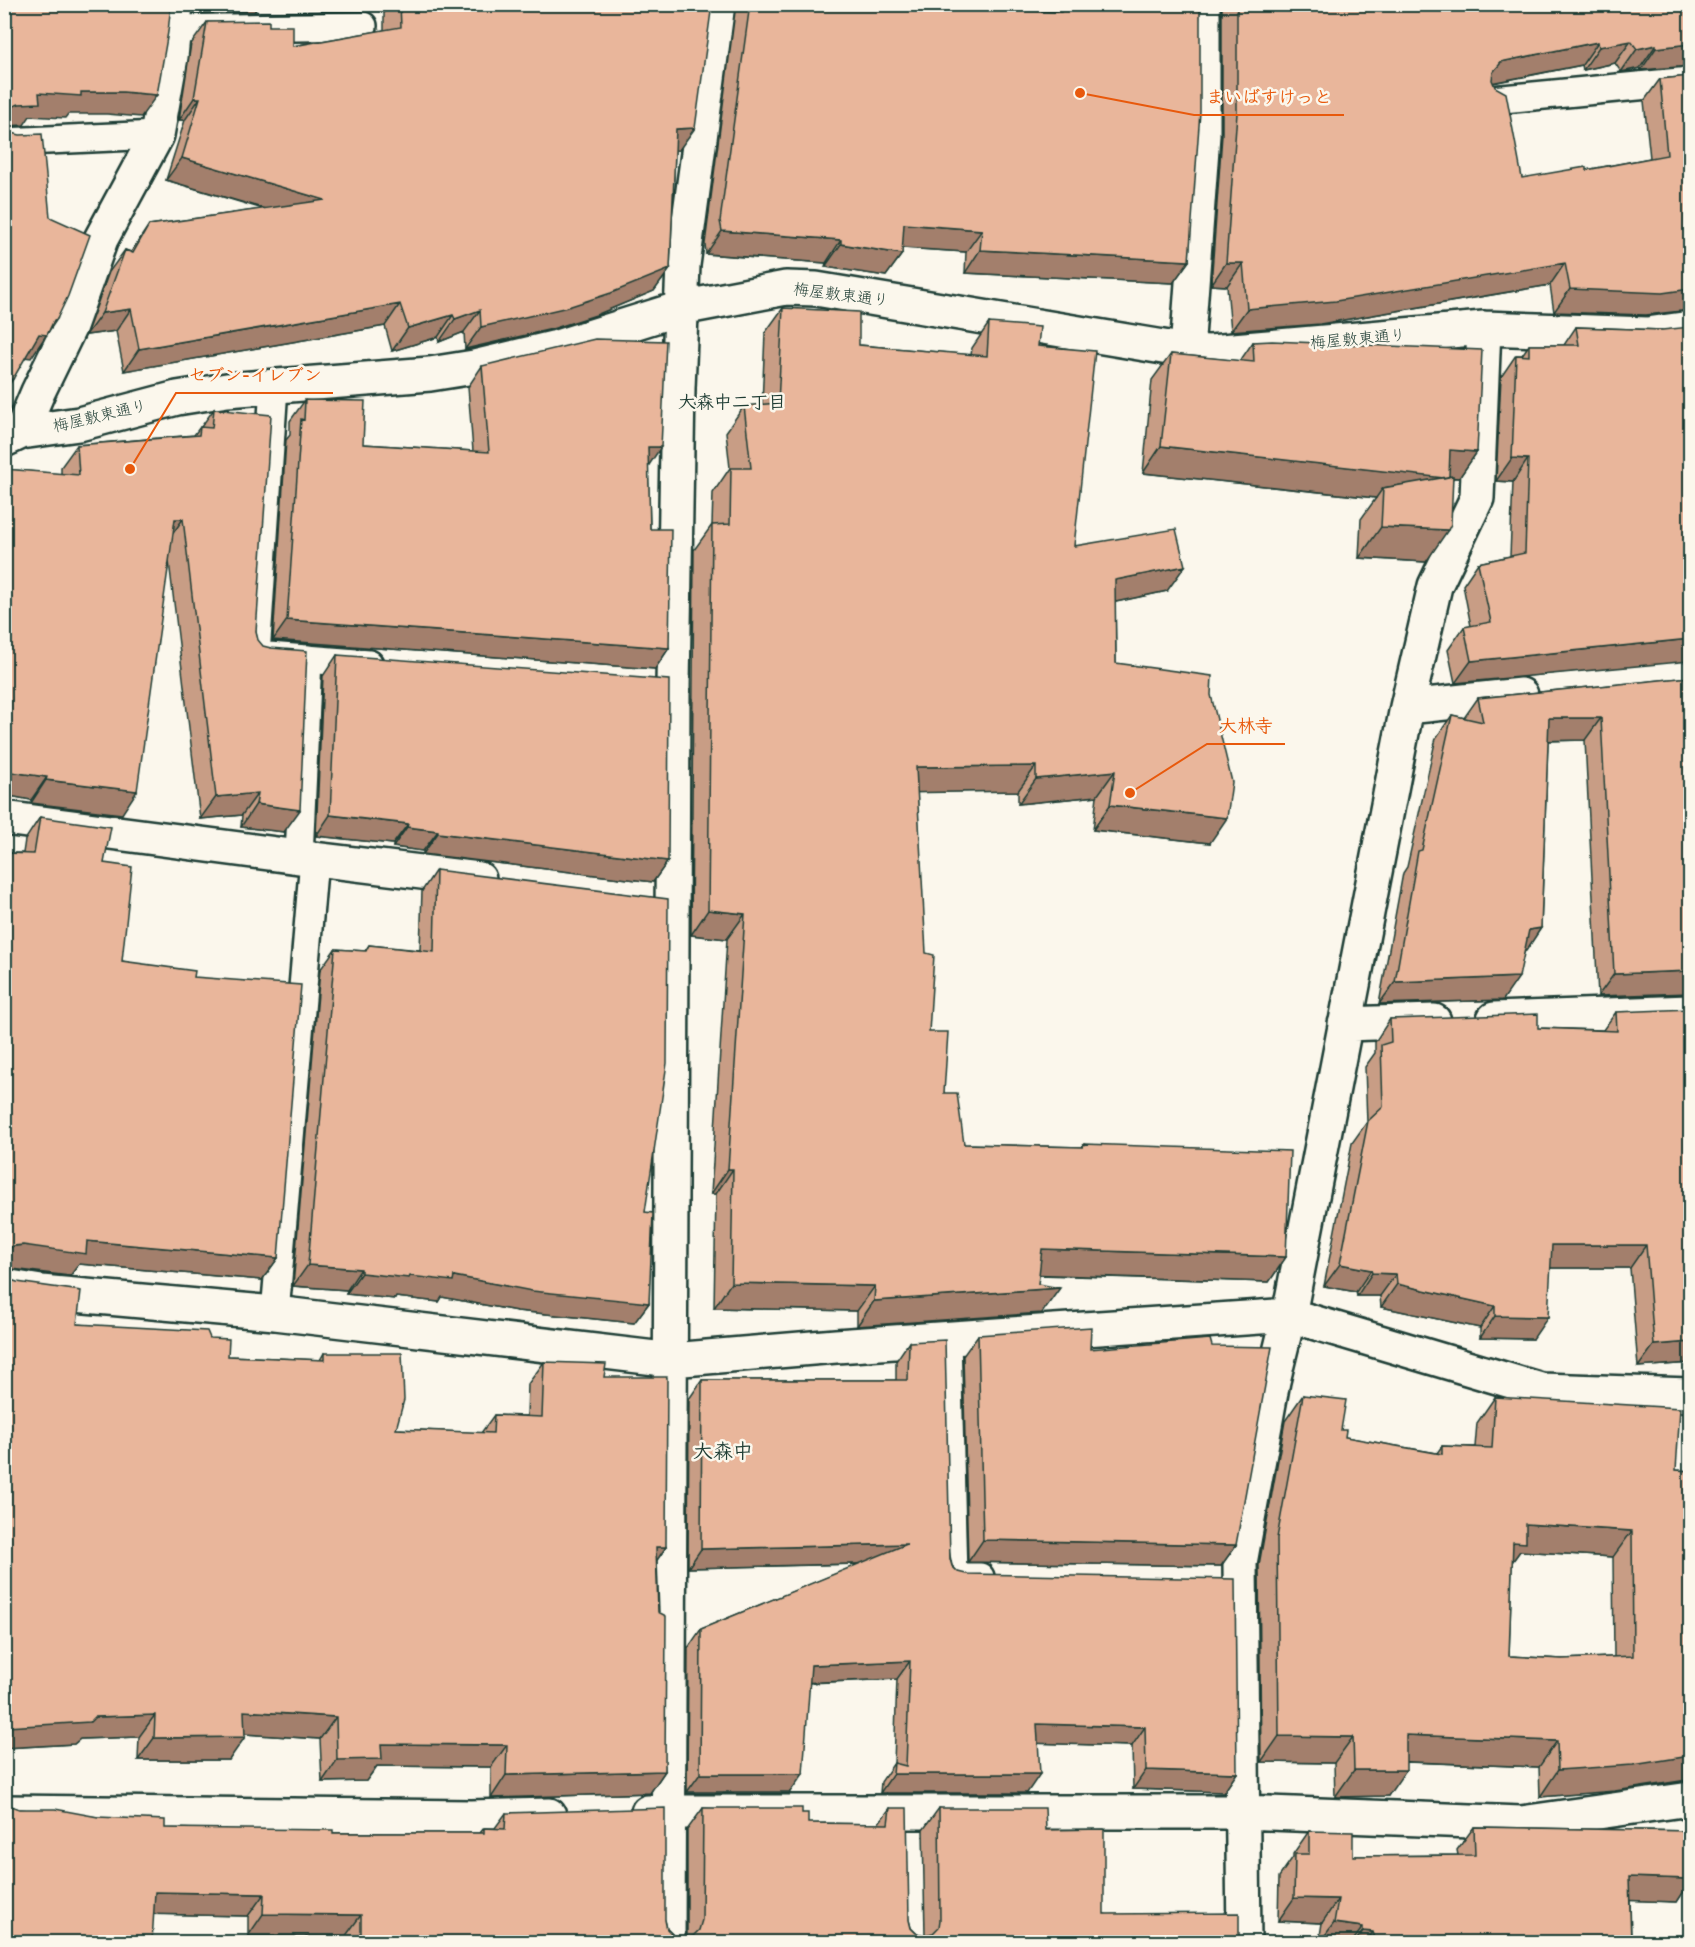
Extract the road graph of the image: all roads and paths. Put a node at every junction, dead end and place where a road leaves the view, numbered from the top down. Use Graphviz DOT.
graph roads {
  1 [pos="718,4"];
  2 [pos="1203,4"];
  3 [pos="175,17"];
  4 [pos="363,26"];
  5 [pos="1690,81"];
  6 [pos="1492,100"];
  7 [pos="157,135"];
  8 [pos="4,142"];
  9 [pos="681,308"];
  10 [pos="1484,328"];
  11 [pos="1690,328"];
  12 [pos="1187,351"];
  13 [pos="274,387"];
  14 [pos="13,436"];
  15 [pos="308,659"];
  16 [pos="391,665"];
  17 [pos="1552,692"];
  18 [pos="1407,707"];
  19 [pos="4,818"];
  20 [pos="307,858"];
  21 [pos="513,883"];
  22 [pos="1690,1012"];
  23 [pos="1345,1024"];
  24 [pos="4,1286"];
  25 [pos="275,1313"];
  26 [pos="1288,1315"];
  27 [pos="947,1338"];
  28 [pos="672,1360"];
  29 [pos="1690,1395"];
  30 [pos="1001,1578"];
  31 [pos="1690,1799"];
  32 [pos="668,1811"];
  33 [pos="4,1812"];
  34 [pos="1244,1812"];
  35 [pos="616,1813"];
  36 [pos="583,1814"];
  37 [pos="668,1942"];
  38 [pos="1244,1942"];
  1 -- 9 [label="street"];
  2 -- 12 [label="street"];
  3 -- 4 [label="lane"];
  3 -- 7 [label="street"];
  5 -- 6 [label="lane"];
  7 -- 8 [label="lane"];
  7 -- 14 [label="street"];
  9 -- 12 [label="street, 梅屋敷東通り"];
  9 -- 13 [label="street, 梅屋敷東通り"];
  9 -- 28 [label="street"];
  10 -- 11 [label="street, 梅屋敷東通り"];
  10 -- 12 [label="street, 梅屋敷東通り"];
  10 -- 18 [label="street"];
  13 -- 14 [label="street, 梅屋敷東通り"];
  13 -- 15 [label="lane"];
  15 -- 16 [label="lane"];
  15 -- 20 [label="lane"];
  17 -- 18 [label="street"];
  18 -- 23 [label="street"];
  19 -- 20 [label="street"];
  20 -- 21 [label="street"];
  20 -- 25 [label="lane"];
  22 -- 23 [label="street"];
  23 -- 26 [label="street"];
  24 -- 25 [label="street"];
  25 -- 28 [label="street"];
  26 -- 27 [label="street"];
  26 -- 29 [label="street"];
  26 -- 34 [label="street"];
  27 -- 28 [label="street"];
  27 -- 30 [label="lane"];
  28 -- 32 [label="street"];
  31 -- 34 [label="street"];
  32 -- 34 [label="street"];
  32 -- 35 [label="street"];
  32 -- 37 [label="street"];
  33 -- 36 [label="street"];
  34 -- 38 [label="street"];
}
